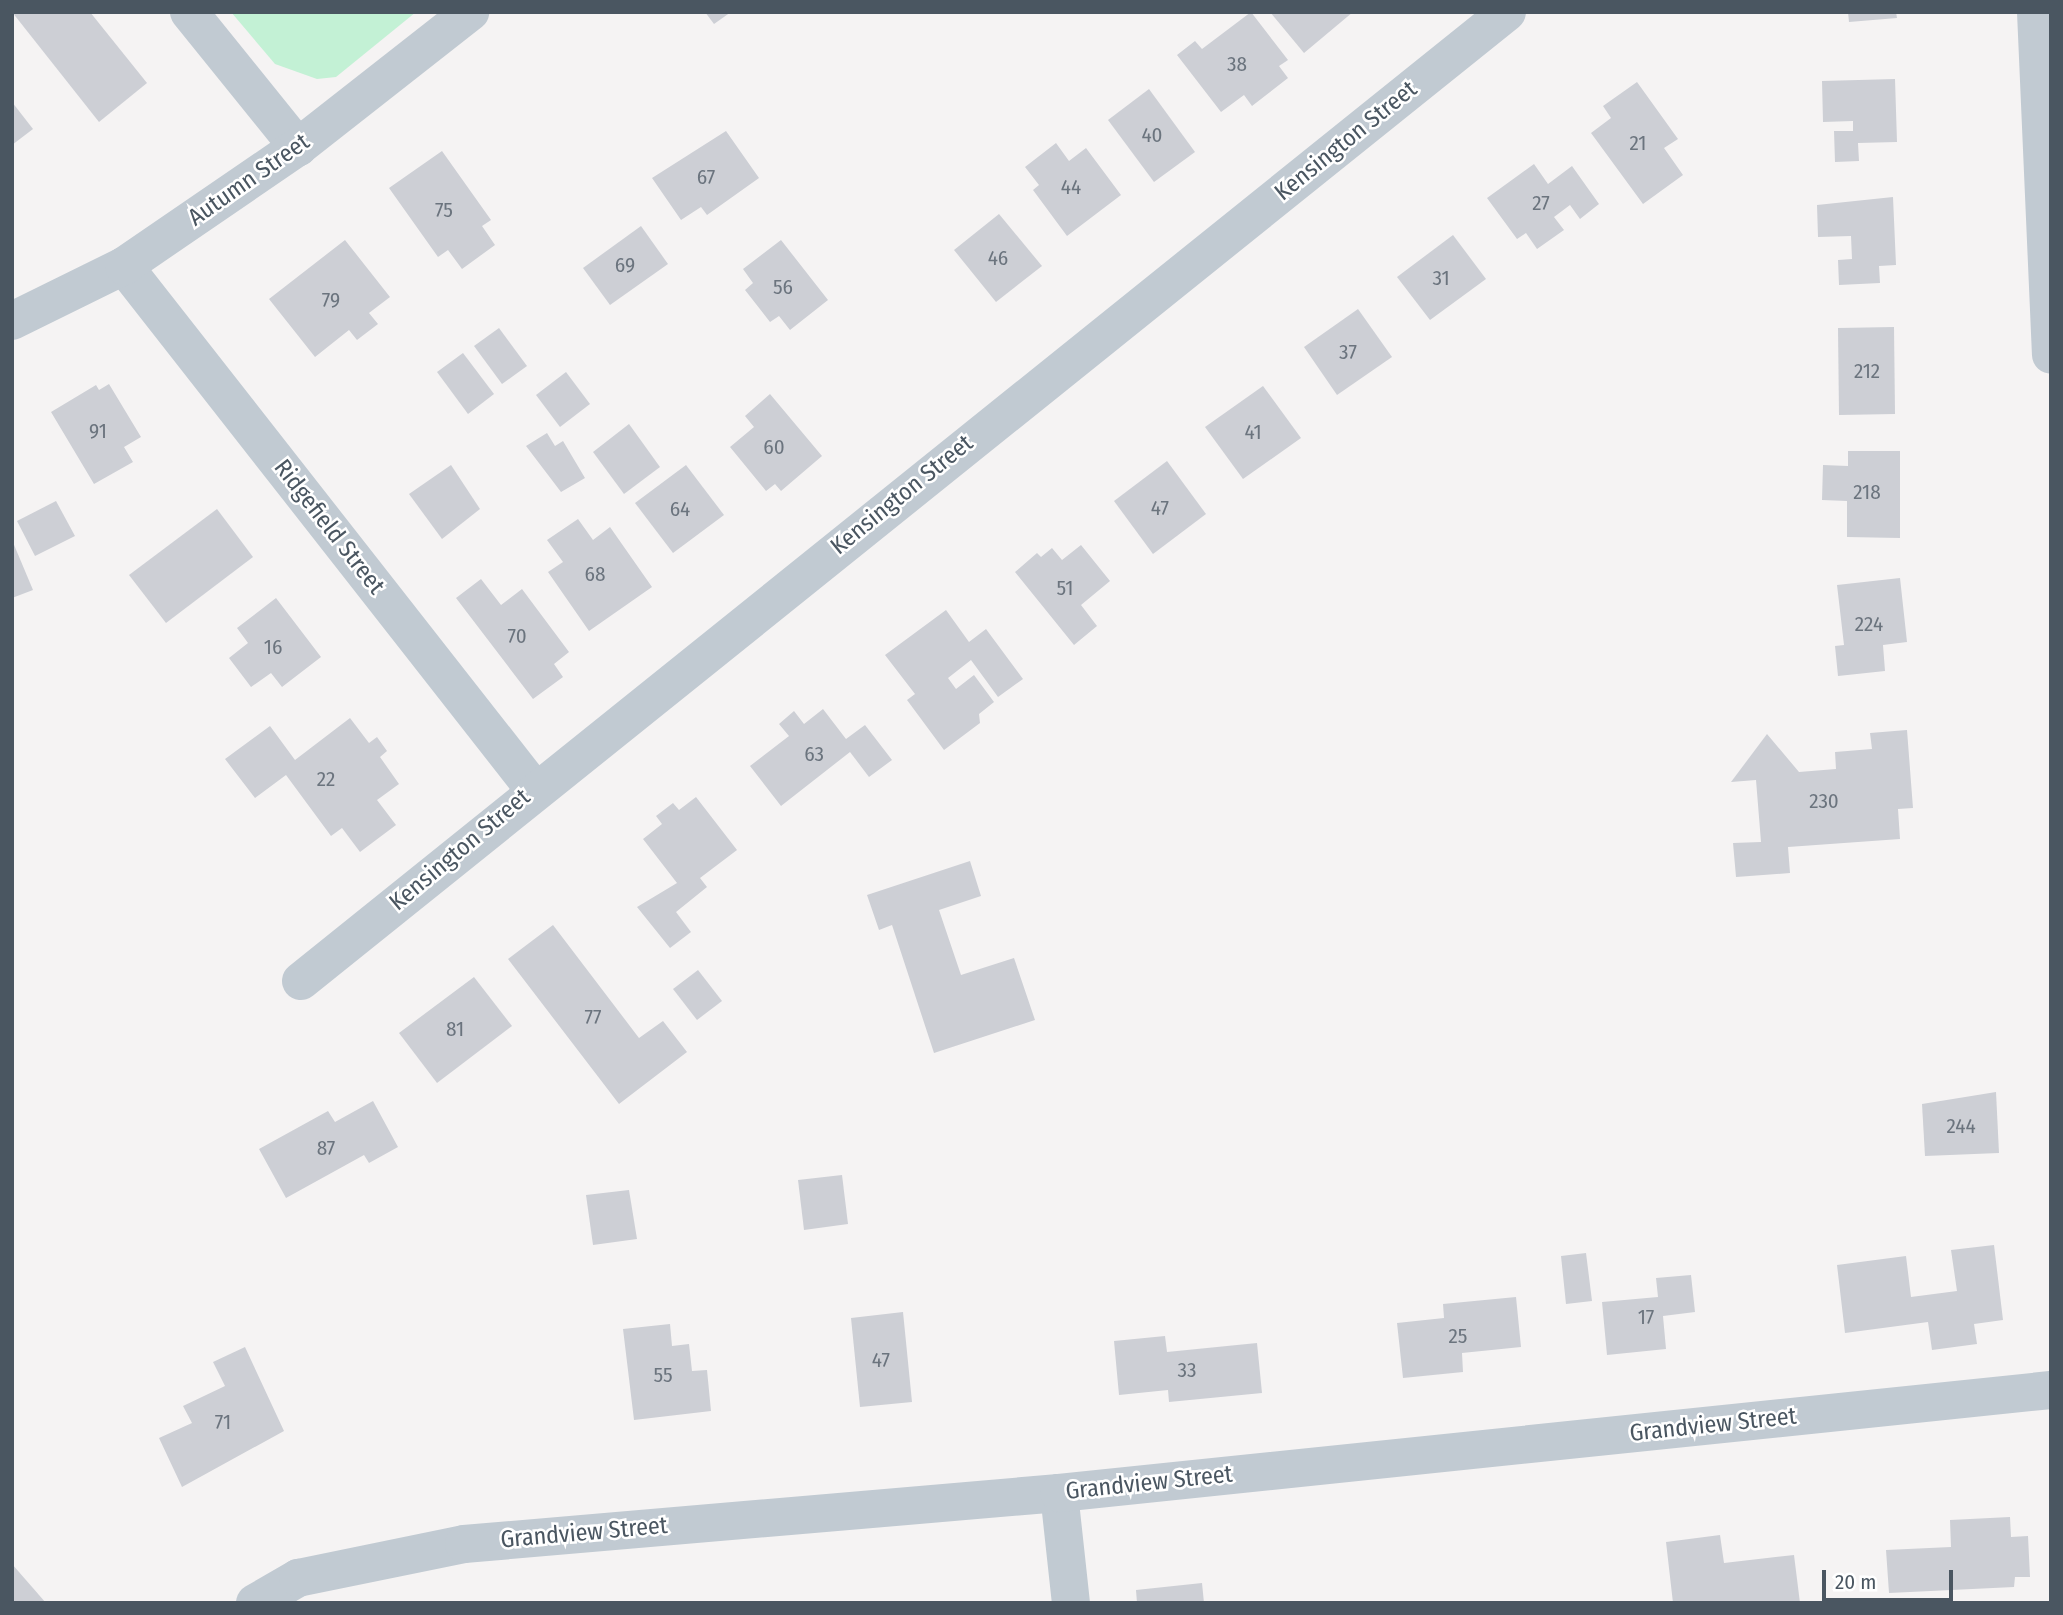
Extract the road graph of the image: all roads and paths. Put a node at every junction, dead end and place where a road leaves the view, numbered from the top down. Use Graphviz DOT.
graph roads {
  1 [pos="189,12"];
  2 [pos="470,12"];
  3 [pos="1507,12"];
  4 [pos="2036,12"];
  5 [pos="298,147"];
  6 [pos="124,266"];
  7 [pos="12,321"];
  8 [pos="2051,355"];
  9 [pos="534,789"];
  10 [pos="301,981"];
  11 [pos="2051,1390"];
  12 [pos="1059,1493"];
  13 [pos="255,1603"];
  14 [pos="1071,1603"];
  1 -- 5 [label="street"];
  2 -- 5 [label="street, Autumn Street"];
  3 -- 9 [label="street, Kensington Street"];
  4 -- 8 [label="street"];
  5 -- 6 [label="street, Autumn Street"];
  6 -- 7 [label="street, Autumn Street"];
  6 -- 9 [label="street, Ridgefield Street"];
  9 -- 10 [label="street, Kensington Street"];
  11 -- 12 [label="street, Grandview Street"];
  12 -- 13 [label="street, Grandview Street"];
  12 -- 14 [label="street"];
}
